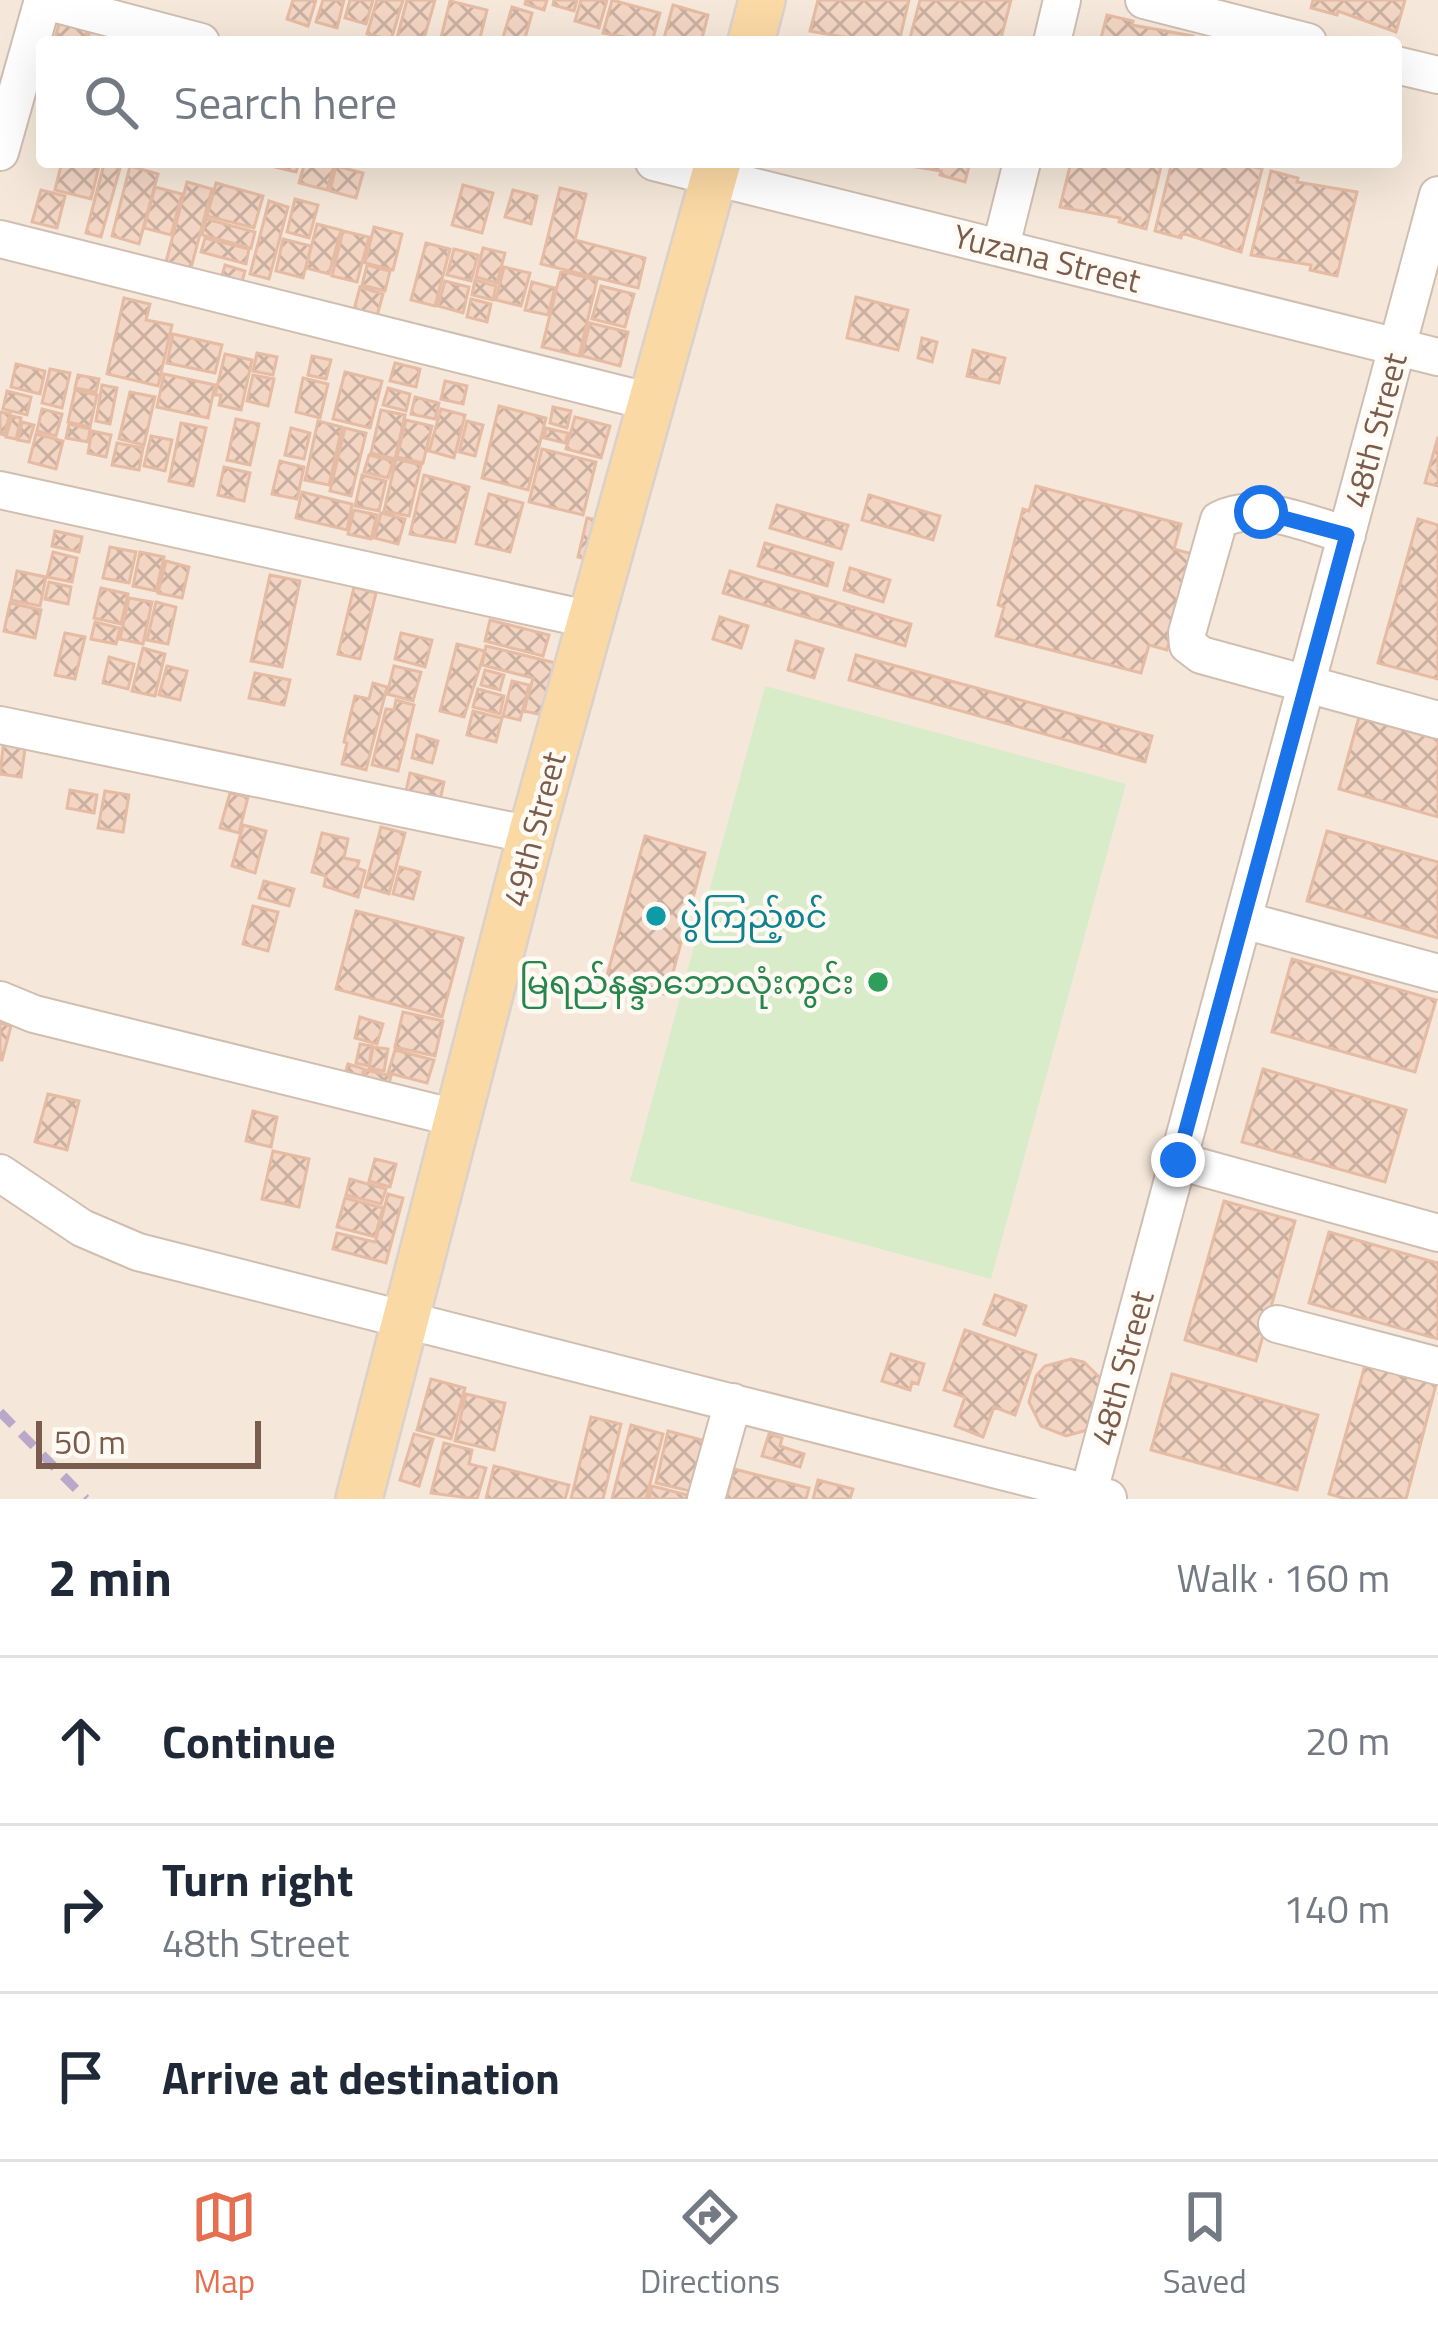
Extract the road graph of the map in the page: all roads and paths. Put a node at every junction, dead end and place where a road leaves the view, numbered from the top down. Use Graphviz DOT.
graph roads {
  1 [pos="42,0"];
  2 [pos="762,0"];
  3 [pos="1062,0"];
  4 [pos="1144,0"];
  5 [pos="178,36"];
  6 [pos="753,36"];
  7 [pos="1053,36"];
  8 [pos="1285,36"];
  9 [pos="1402,66"];
  10 [pos="1438,75"];
  11 [pos="0,152"];
  12 [pos="1020,168"];
  13 [pos="716,170"];
  14 [pos="1438,195"];
  15 [pos="0,239"];
  16 [pos="1001,246"];
  17 [pos="1397,346"];
  18 [pos="1438,356"];
  19 [pos="651,402"];
  20 [pos="0,490"];
  21 [pos="1347,535"];
  22 [pos="592,620"];
  23 [pos="1306,685"];
  24 [pos="1438,720"];
  25 [pos="0,725"];
  26 [pos="531,835"];
  27 [pos="1243,920"];
  28 [pos="1438,974"];
  29 [pos="0,1000"];
  30 [pos="460,1119"];
  31 [pos="1178,1160"];
  32 [pos="0,1173"];
  33 [pos="1438,1233"];
  34 [pos="409,1318"];
  35 [pos="1277,1324"];
  36 [pos="1438,1366"];
  37 [pos="733,1402"];
  38 [pos="367,1497"];
  39 [pos="1096,1497"];
  40 [pos="706,1499"];
  1 -- 5 [label="street"];
  1 -- 11 [label="street"];
  2 -- 6 [label="main road"];
  3 -- 7 [label="street"];
  4 -- 8 [label="street"];
  9 -- 10 [label="street"];
  12 -- 16 [label="street"];
  13 -- 16 [label="street, Yuzana Street"];
  13 -- 19 [label="main road, 49th Street"];
  14 -- 17 [label="street, 48th Street"];
  15 -- 19 [label="street"];
  16 -- 17 [label="street, Yuzana Street"];
  17 -- 18 [label="street, Yuzana Street"];
  17 -- 21 [label="street, 48th Street"];
  19 -- 22 [label="main road, 49th Street"];
  20 -- 22 [label="street"];
  21 -- 23 [label="street, 48th Street"];
  21 -- 23 [label="street"];
  22 -- 26 [label="main road, 49th Street"];
  23 -- 24 [label="street"];
  23 -- 27 [label="street, 48th Street"];
  25 -- 26 [label="street"];
  26 -- 30 [label="main road, 49th Street"];
  27 -- 28 [label="street"];
  27 -- 31 [label="street, 48th Street"];
  29 -- 30 [label="street"];
  30 -- 34 [label="main road, 49th Street"];
  31 -- 33 [label="street"];
  31 -- 39 [label="street, 48th Street"];
  32 -- 34 [label="street"];
  34 -- 37 [label="street"];
  34 -- 38 [label="main road, 49th Street"];
  35 -- 36 [label="street"];
  37 -- 39 [label="street"];
  37 -- 40 [label="street"];
}
